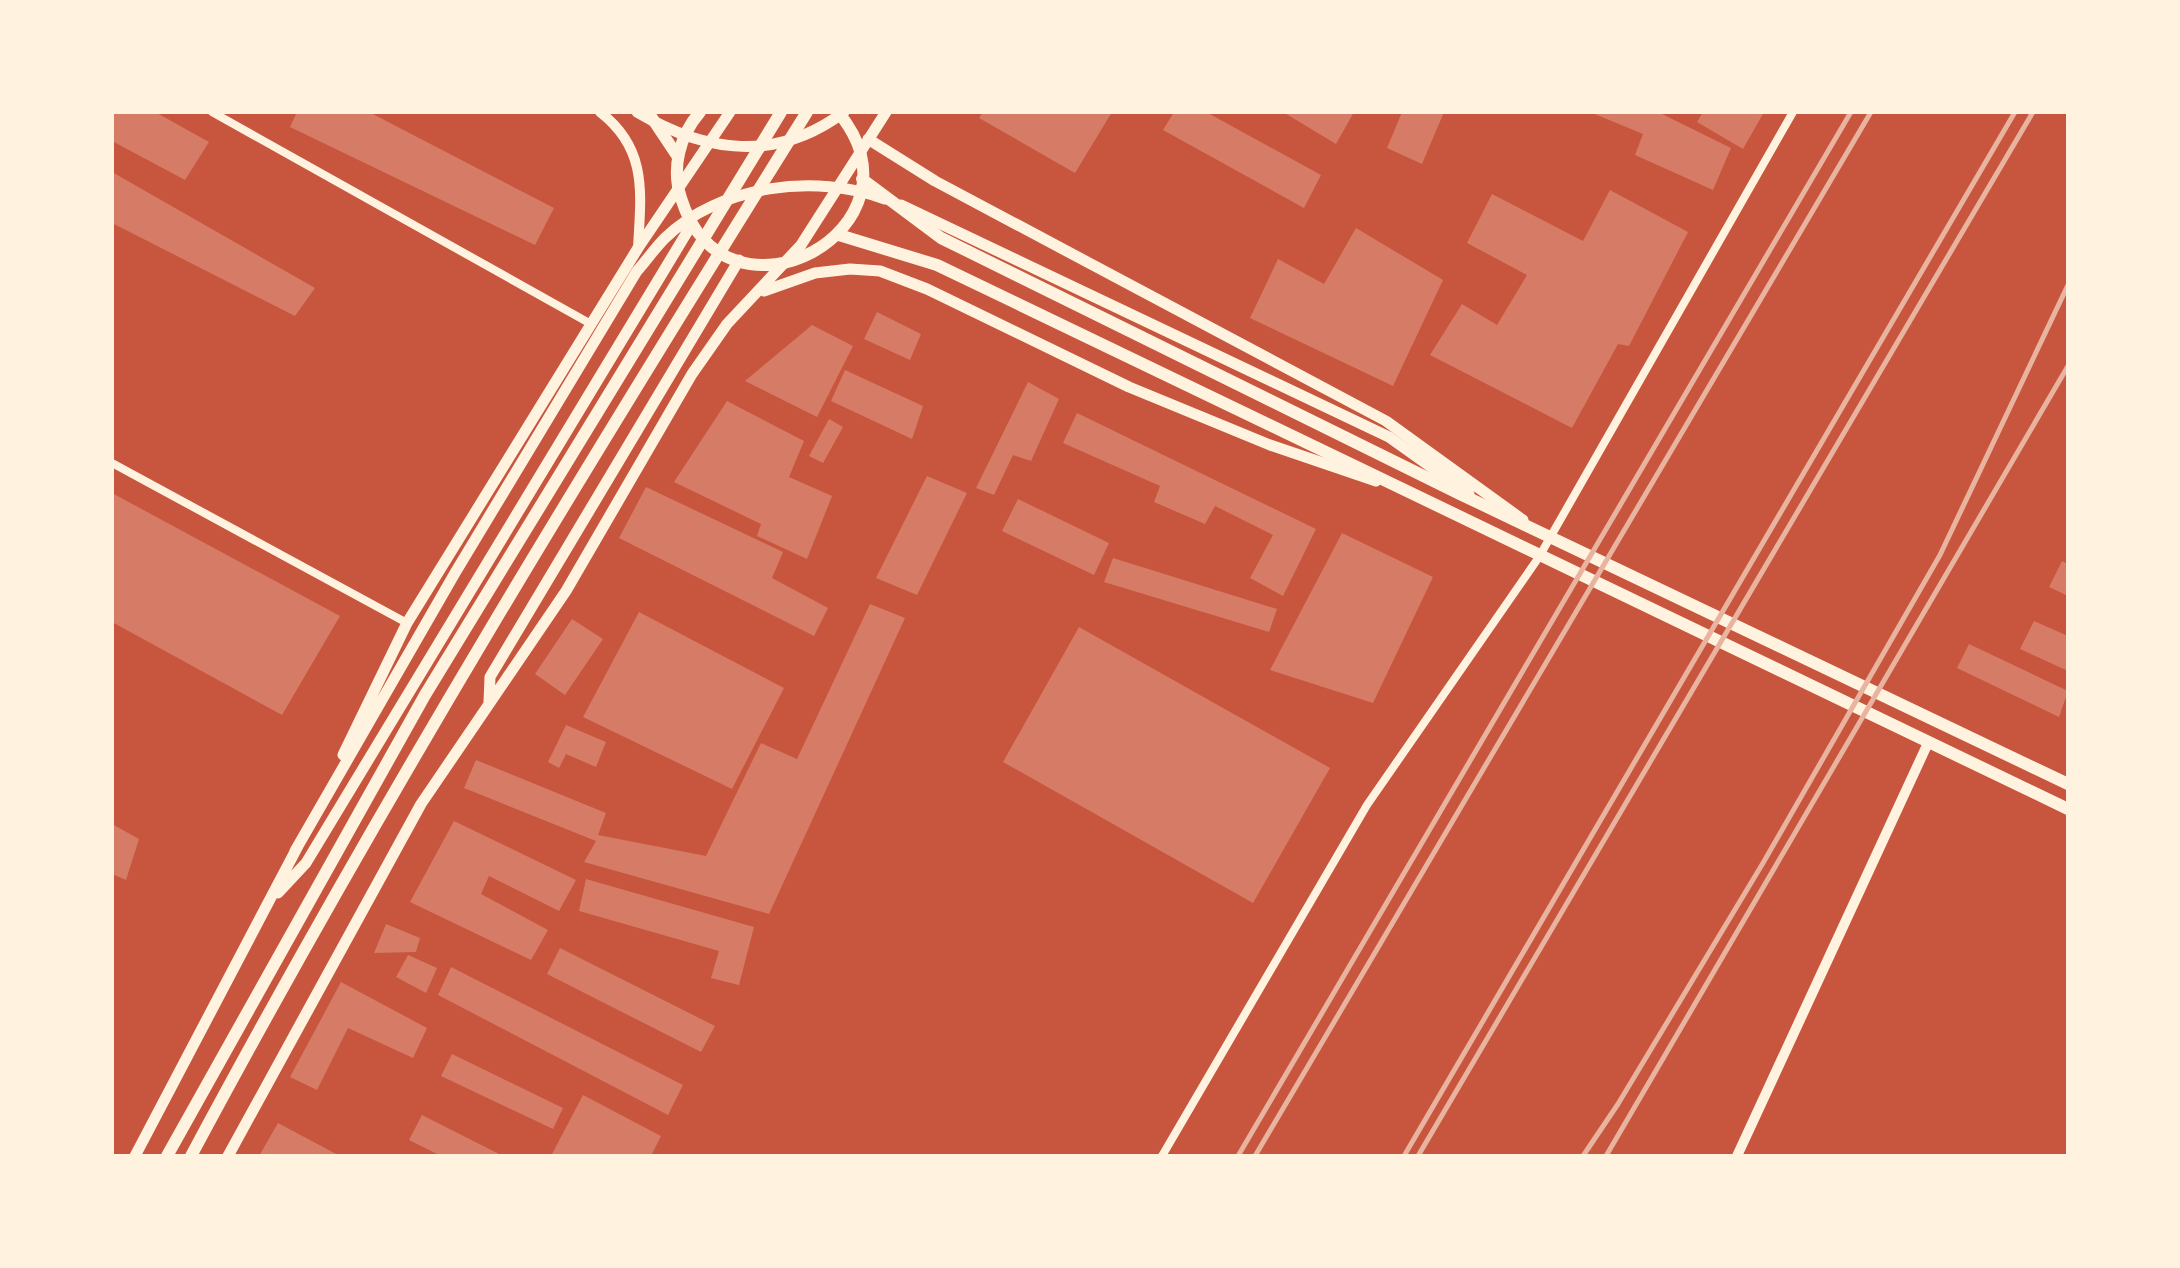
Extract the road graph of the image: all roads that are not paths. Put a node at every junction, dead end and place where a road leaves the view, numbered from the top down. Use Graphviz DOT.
graph roads {
  1 [pos="212,112"];
  2 [pos="600,112"];
  3 [pos="637,112"];
  4 [pos="648,112"];
  5 [pos="700,112"];
  6 [pos="730,112"];
  7 [pos="781,112"];
  8 [pos="807,112"];
  9 [pos="841,112"];
  10 [pos="886,112"];
  11 [pos="1793,112"];
  12 [pos="868,139"];
  13 [pos="678,157"];
  14 [pos="862,179"];
  15 [pos="692,224"];
  16 [pos="839,235"];
  17 [pos="638,248"];
  18 [pos="739,260"];
  19 [pos="759,293"];
  20 [pos="591,324"];
  21 [pos="112,463"];
  22 [pos="1398,488"];
  23 [pos="1485,506"];
  24 [pos="1544,534"];
  25 [pos="1539,557"];
  26 [pos="407,623"];
  27 [pos="489,702"];
  28 [pos="1928,743"];
  29 [pos="2068,784"];
  30 [pos="2068,809"];
  31 [pos="295,851"];
  32 [pos="266,907"];
  33 [pos="135,1156"];
  34 [pos="167,1156"];
  35 [pos="191,1156"];
  36 [pos="228,1156"];
  37 [pos="1162,1156"];
  38 [pos="1737,1156"];
  1 -- 20 [label="street"];
  2 -- 17 [label="street"];
  3 -- 9 [label="main road"];
  4 -- 13 [label="main road"];
  5 -- 13 [label="main road"];
  6 -- 17 [label="main road"];
  7 -- 34 [label="main road"];
  8 -- 35 [label="main road"];
  9 -- 14 [label="main road"];
  10 -- 12 [label="main road"];
  11 -- 24 [label="street"];
  12 -- 19 [label="main road"];
  12 -- 24 [label="main road"];
  13 -- 15 [label="main road"];
  14 -- 16 [label="main road"];
  14 -- 23 [label="main road"];
  15 -- 18 [label="main road"];
  15 -- 32 [label="main road"];
  16 -- 18 [label="main road"];
  16 -- 22 [label="main road"];
  17 -- 20 [label="main road"];
  18 -- 27 [label="main road"];
  19 -- 22 [label="main road"];
  19 -- 27 [label="main road"];
  20 -- 26 [label="main road"];
  21 -- 26 [label="street"];
  22 -- 25 [label="main road"];
  23 -- 24 [label="main road"];
  23 -- 31 [label="main road"];
  24 -- 25 [label="street"];
  24 -- 29 [label="main road"];
  25 -- 28 [label="main road"];
  25 -- 37 [label="street"];
  26 -- 31 [label="main road"];
  27 -- 36 [label="main road"];
  28 -- 30 [label="main road"];
  28 -- 38 [label="street"];
  31 -- 32 [label="main road"];
  32 -- 33 [label="main road"];
}
